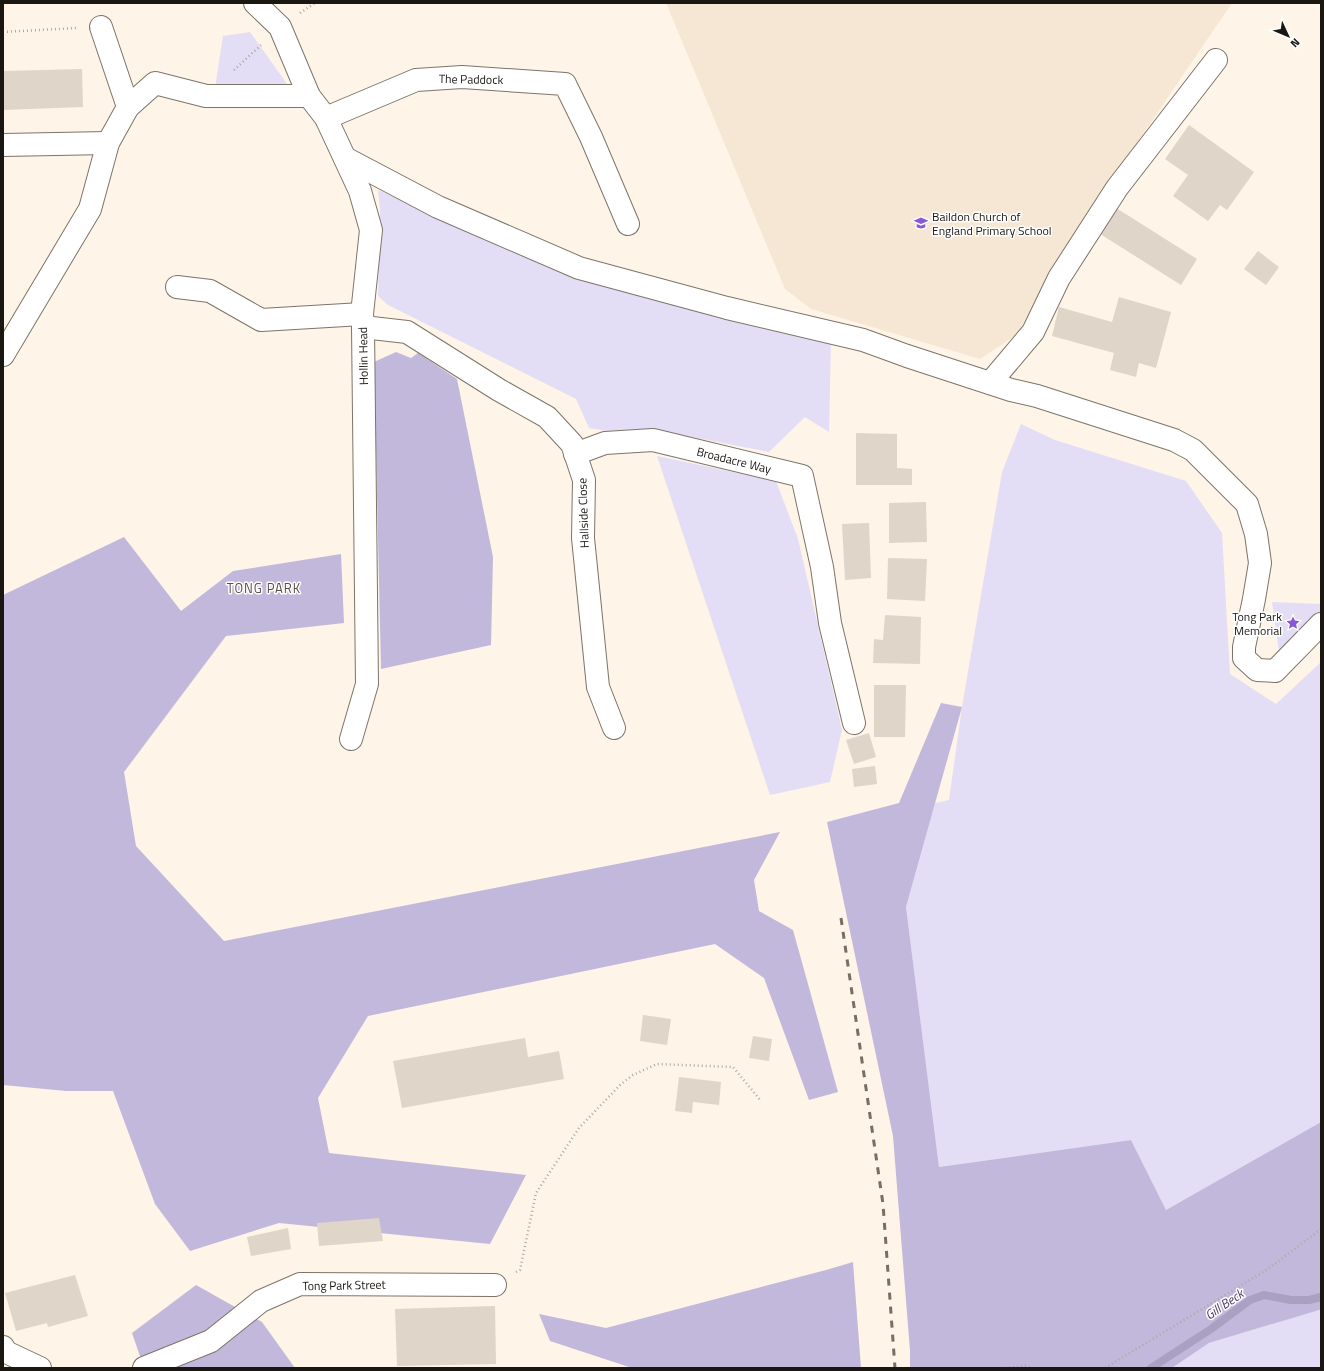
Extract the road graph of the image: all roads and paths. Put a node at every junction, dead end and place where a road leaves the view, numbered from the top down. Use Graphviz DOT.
graph roads {
  1 [pos="254,3"];
  2 [pos="101,27"];
  3 [pos="3,32"];
  4 [pos="1216,60"];
  5 [pos="309,96"];
  6 [pos="128,107"];
  7 [pos="326,118"];
  8 [pos="108,143"];
  9 [pos="3,145"];
  10 [pos="345,158"];
  11 [pos="628,224"];
  12 [pos="177,288"];
  13 [pos="362,320"];
  14 [pos="3,355"];
  15 [pos="990,383"];
  16 [pos="575,454"];
  17 [pos="1321,624"];
  18 [pos="854,723"];
  19 [pos="614,728"];
  20 [pos="351,739"];
  21 [pos="760,1101"];
  22 [pos="1321,1229"];
  23 [pos="495,1284"];
  24 [pos="3,1347"];
  25 [pos="40,1368"];
  26 [pos="144,1368"];
  27 [pos="1001,1368"];
  28 [pos="1032,1368"];
  29 [pos="1105,1368"];
  1 -- 5 [label="street, Hollin Head"];
  2 -- 3 [label="path"];
  2 -- 6 [label="street"];
  4 -- 15 [label="street"];
  5 -- 6 [label="street"];
  5 -- 7 [label="street, Hollin Head"];
  6 -- 8 [label="street"];
  7 -- 10 [label="street, Hollin Head"];
  7 -- 11 [label="street, The Paddock"];
  8 -- 9 [label="street"];
  8 -- 14 [label="street"];
  10 -- 13 [label="street, Hollin Head"];
  10 -- 15 [label="street"];
  12 -- 13 [label="street, Hallside Close"];
  13 -- 16 [label="street, Hallside Close"];
  13 -- 20 [label="street, Hollin Head"];
  15 -- 17 [label="street"];
  16 -- 18 [label="street, Broadacre Way"];
  16 -- 19 [label="street, Hallside Close"];
  21 -- 23 [label="path"];
  22 -- 29 [label="path"];
  23 -- 26 [label="street, Tong Park Street"];
  24 -- 25 [label="street"];
  27 -- 28 [label="path"];
}
